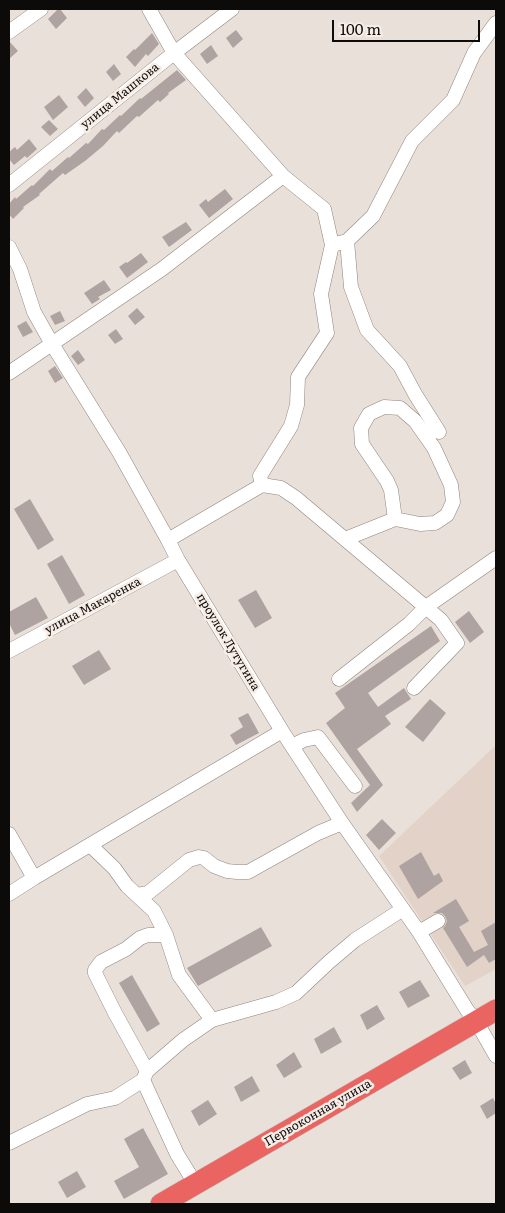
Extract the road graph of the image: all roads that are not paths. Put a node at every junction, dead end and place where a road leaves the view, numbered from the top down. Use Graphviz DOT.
graph roads {
  1 [pos="41,9"];
  2 [pos="149,9"];
  3 [pos="232,9"];
  4 [pos="496,22"];
  5 [pos="9,32"];
  6 [pos="174,53"];
  7 [pos="282,176"];
  8 [pos="9,185"];
  9 [pos="347,241"];
  10 [pos="332,245"];
  11 [pos="9,247"];
  12 [pos="52,344"];
  13 [pos="9,373"];
  14 [pos="439,432"];
  15 [pos="262,485"];
  16 [pos="395,519"];
  17 [pos="345,539"];
  18 [pos="168,540"];
  19 [pos="496,558"];
  20 [pos="178,560"];
  21 [pos="426,607"];
  22 [pos="9,651"];
  23 [pos="339,679"];
  24 [pos="414,688"];
  25 [pos="282,731"];
  26 [pos="292,746"];
  27 [pos="355,786"];
  28 [pos="342,823"];
  29 [pos="9,834"];
  30 [pos="90,846"];
  31 [pos="34,878"];
  32 [pos="9,894"];
  33 [pos="137,895"];
  34 [pos="403,909"];
  35 [pos="438,921"];
  36 [pos="419,932"];
  37 [pos="166,935"];
  38 [pos="496,1010"];
  39 [pos="212,1020"];
  40 [pos="476,1021"];
  41 [pos="496,1056"];
  42 [pos="145,1076"];
  43 [pos="9,1143"];
  44 [pos="196,1184"];
  45 [pos="161,1204"];
  1 -- 5 [label="street"];
  2 -- 6 [label="street"];
  3 -- 6 [label="street, улица Машкова"];
  4 -- 9 [label="street"];
  6 -- 7 [label="street"];
  6 -- 8 [label="street, улица Машкова"];
  7 -- 10 [label="street"];
  7 -- 12 [label="street"];
  9 -- 10 [label="street"];
  9 -- 14 [label="street"];
  10 -- 15 [label="street"];
  11 -- 12 [label="street, проулок Лутугина"];
  12 -- 13 [label="street"];
  12 -- 18 [label="street, проулок Лутугина"];
  15 -- 17 [label="street"];
  15 -- 18 [label="street"];
  16 -- 16 [label="street"];
  16 -- 17 [label="street"];
  17 -- 21 [label="street"];
  18 -- 20 [label="street, проулок Лутугина"];
  19 -- 21 [label="street"];
  20 -- 22 [label="street, улица Макаренка"];
  20 -- 25 [label="street, проулок Лутугина"];
  21 -- 23 [label="street"];
  21 -- 24 [label="street"];
  25 -- 26 [label="street, проулок Лутугина"];
  25 -- 30 [label="street"];
  26 -- 27 [label="street"];
  26 -- 28 [label="street, проулок Лутугина"];
  28 -- 33 [label="street"];
  28 -- 34 [label="street, проулок Лутугина"];
  29 -- 31 [label="street"];
  30 -- 31 [label="street"];
  30 -- 33 [label="street"];
  31 -- 32 [label="street"];
  33 -- 37 [label="street"];
  34 -- 36 [label="street, проулок Лутугина"];
  34 -- 39 [label="street"];
  35 -- 36 [label="street"];
  36 -- 40 [label="street, проулок Лутугина"];
  37 -- 39 [label="street"];
  37 -- 42 [label="street"];
  38 -- 40 [label="highway, Первоконная улица"];
  39 -- 42 [label="street"];
  40 -- 41 [label="street, проулок Лутугина"];
  40 -- 44 [label="highway, Первоконная улица"];
  42 -- 43 [label="street"];
  42 -- 44 [label="street"];
  44 -- 45 [label="highway, Первоконная улица"];
}
